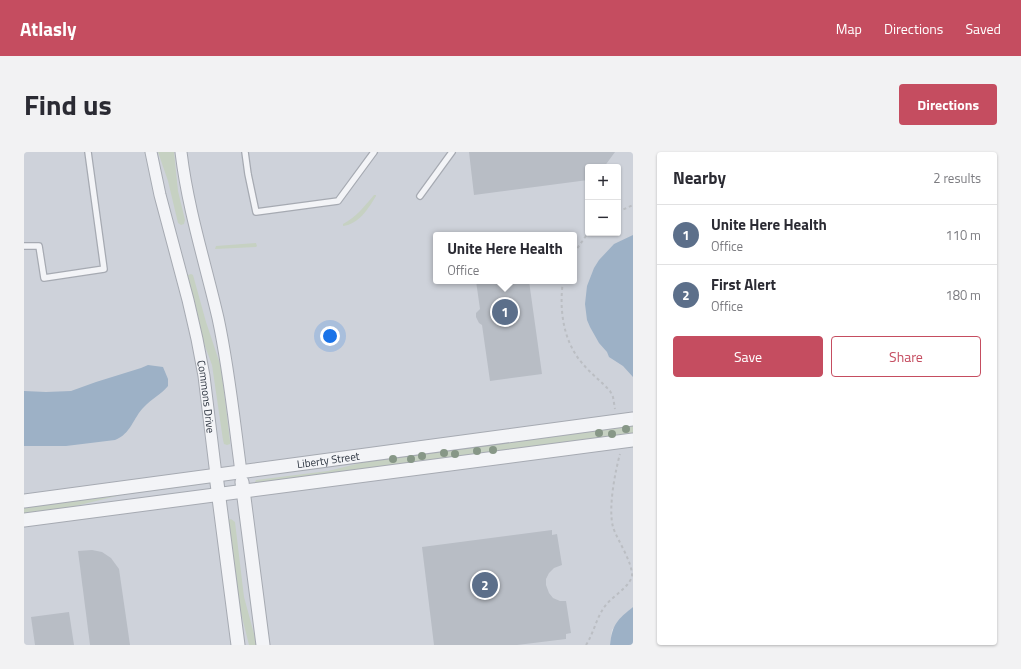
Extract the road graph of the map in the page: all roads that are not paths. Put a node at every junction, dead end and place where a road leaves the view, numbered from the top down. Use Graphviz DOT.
graph roads {
  1 [pos="88,152"];
  2 [pos="151,152"];
  3 [pos="181,152"];
  4 [pos="245,152"];
  5 [pos="374,152"];
  6 [pos="452,152"];
  7 [pos="420,196"];
  8 [pos="24,246"];
  9 [pos="633,420"];
  10 [pos="633,440"];
  11 [pos="241,472"];
  12 [pos="216,475"];
  13 [pos="243,491"];
  14 [pos="219,494"];
  15 [pos="24,501"];
  16 [pos="24,520"];
  17 [pos="238,645"];
  18 [pos="263,645"];
  1 -- 8 [label="lane"];
  2 -- 12 [label="street, Commons Drive"];
  3 -- 11 [label="street"];
  4 -- 5 [label="lane"];
  6 -- 7 [label="lane"];
  9 -- 11 [label="street, Liberty Street"];
  10 -- 13 [label="street, Liberty Street"];
  11 -- 12 [label="street, Liberty Street"];
  11 -- 13 [label="street"];
  12 -- 14 [label="street, Commons Drive"];
  12 -- 15 [label="street, Liberty Street"];
  13 -- 14 [label="street, Liberty Street"];
  13 -- 18 [label="street"];
  14 -- 16 [label="street, Liberty Street"];
  14 -- 17 [label="street, Commons Drive"];
}
